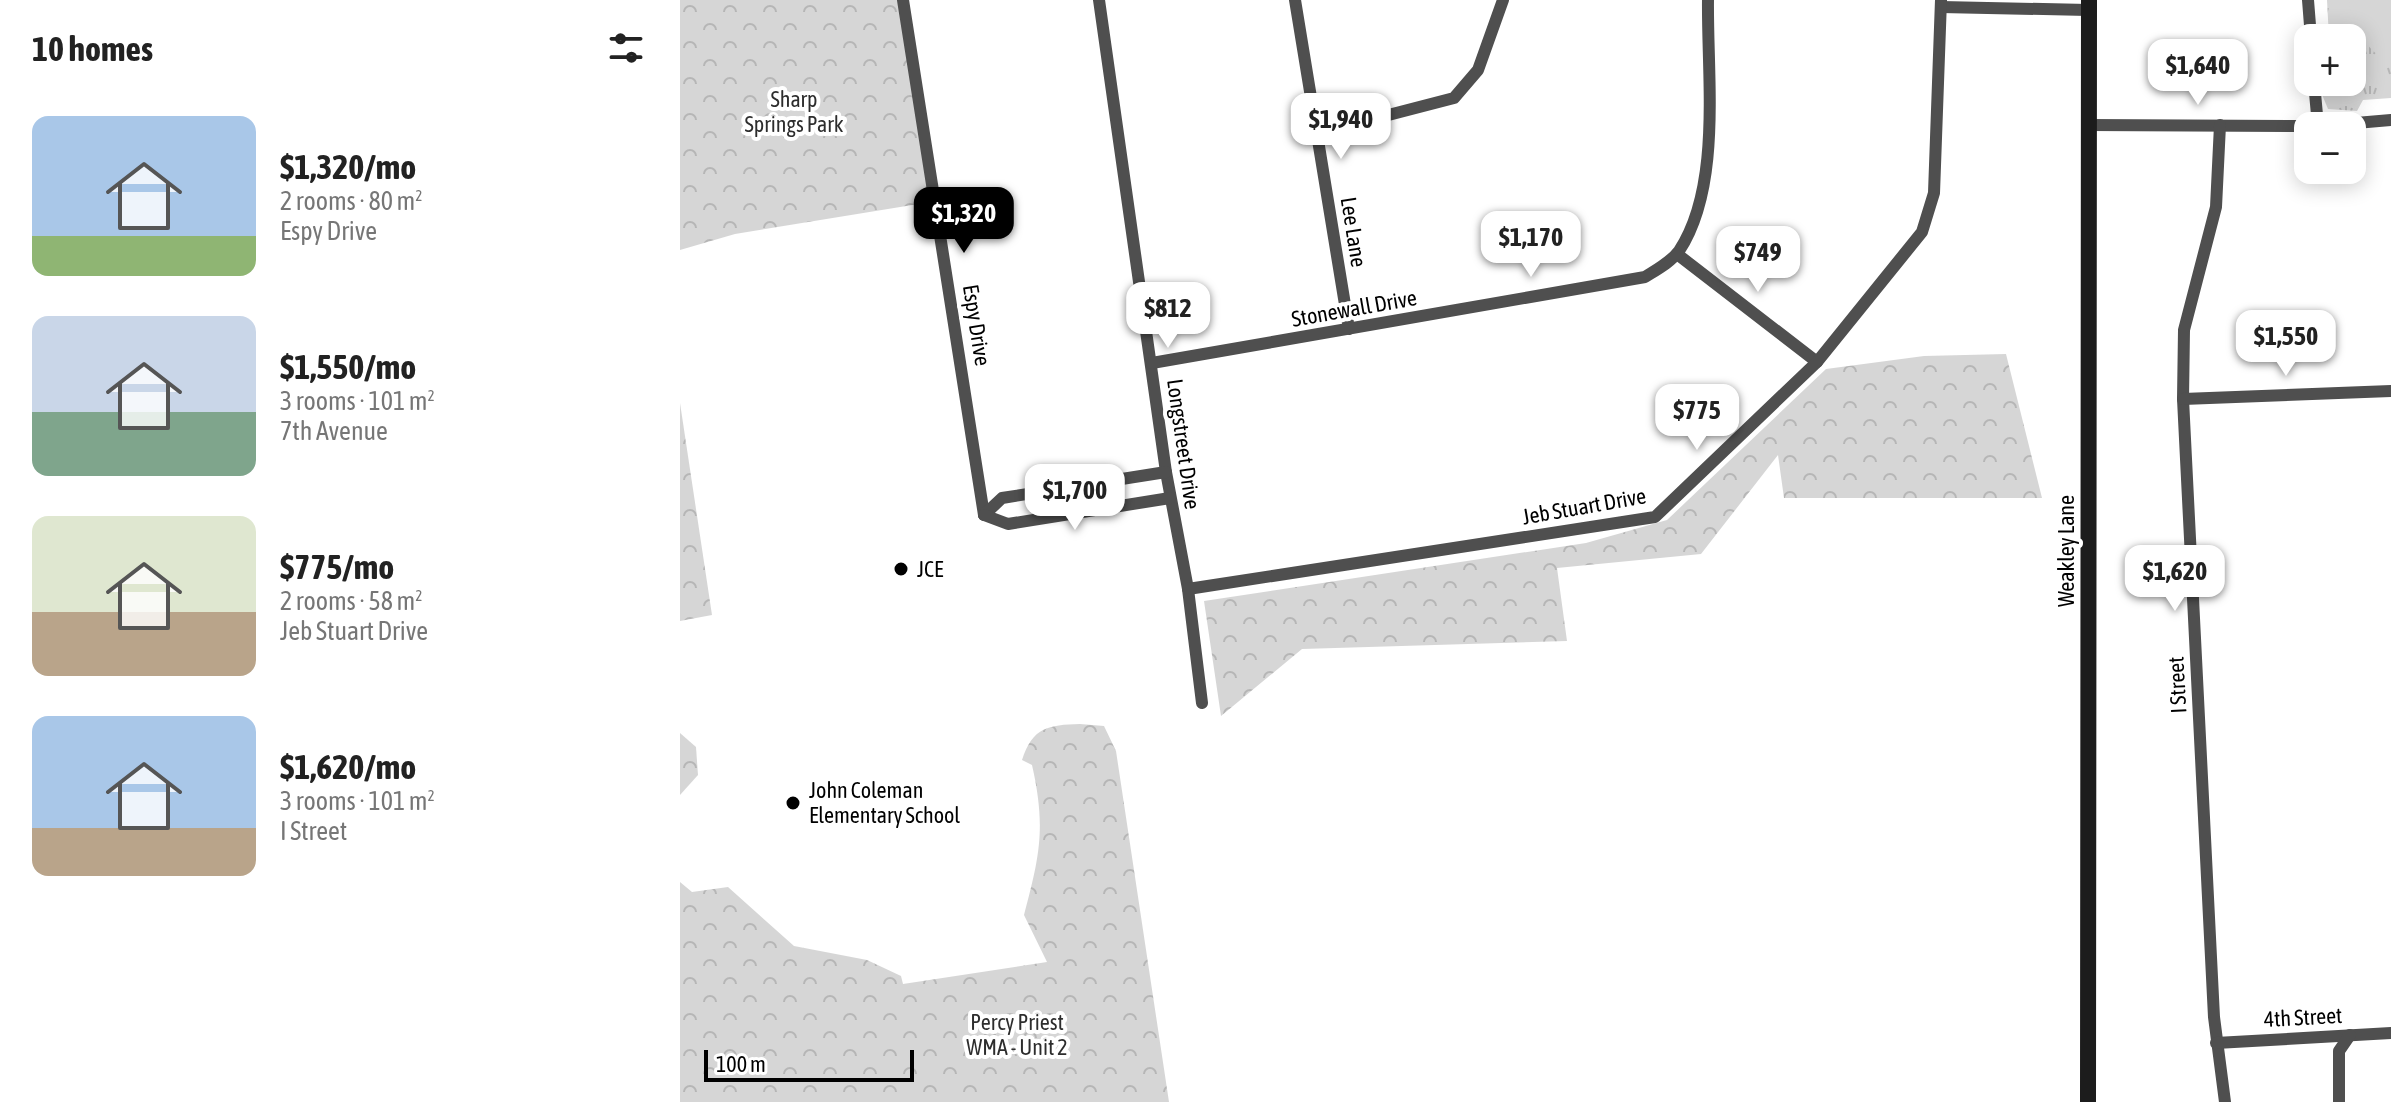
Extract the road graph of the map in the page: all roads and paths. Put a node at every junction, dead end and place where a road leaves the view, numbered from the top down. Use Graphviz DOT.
graph roads {
  1 [pos="903,0"];
  2 [pos="1099,0"];
  3 [pos="1295,0"];
  4 [pos="1503,0"];
  5 [pos="1708,0"];
  6 [pos="2308,0"];
  7 [pos="1941,4"];
  8 [pos="2088,5"];
  9 [pos="2310,24"];
  10 [pos="2391,120"];
  11 [pos="2366,122"];
  12 [pos="2088,125"];
  13 [pos="2220,125"];
  14 [pos="2294,126"];
  15 [pos="1319,133"];
  16 [pos="1677,254"];
  17 [pos="1349,329"];
  18 [pos="1817,362"];
  19 [pos="1152,363"];
  20 [pos="2391,391"];
  21 [pos="2183,399"];
  22 [pos="1166,472"];
  23 [pos="1170,498"];
  24 [pos="984,515"];
  25 [pos="1188,589"];
  26 [pos="1202,703"];
  27 [pos="2391,1033"];
  28 [pos="2350,1035"];
  29 [pos="2216,1043"];
  30 [pos="2088,1102"];
  31 [pos="2225,1102"];
  32 [pos="2339,1102"];
  1 -- 24 [label="street, Espy Drive"];
  2 -- 19 [label="street, Longstreet Drive"];
  3 -- 15 [label="street, Lee Lane"];
  4 -- 15 [label="street"];
  5 -- 16 [label="street, Stonewall Drive"];
  6 -- 9 [label="street"];
  7 -- 8 [label="street"];
  7 -- 18 [label="street, Jeb Stuart Drive"];
  8 -- 12 [label="main road, Weakley Lane"];
  10 -- 11 [label="street"];
  12 -- 13 [label="street"];
  12 -- 30 [label="main road, Weakley Lane"];
  13 -- 14 [label="street"];
  13 -- 21 [label="street, I Street"];
  15 -- 17 [label="street, Lee Lane"];
  16 -- 17 [label="street, Stonewall Drive"];
  16 -- 18 [label="street"];
  17 -- 19 [label="street, Stonewall Drive"];
  18 -- 25 [label="street, Jeb Stuart Drive"];
  19 -- 22 [label="street, Longstreet Drive"];
  20 -- 21 [label="street"];
  21 -- 29 [label="street, I Street"];
  22 -- 23 [label="street, Longstreet Drive"];
  22 -- 24 [label="street"];
  23 -- 24 [label="street"];
  23 -- 25 [label="street, Longstreet Drive"];
  25 -- 26 [label="street, Longstreet Drive"];
  27 -- 28 [label="street, 4th Street"];
  28 -- 29 [label="street, 4th Street"];
  28 -- 32 [label="street"];
  29 -- 31 [label="street, I Street"];
}
